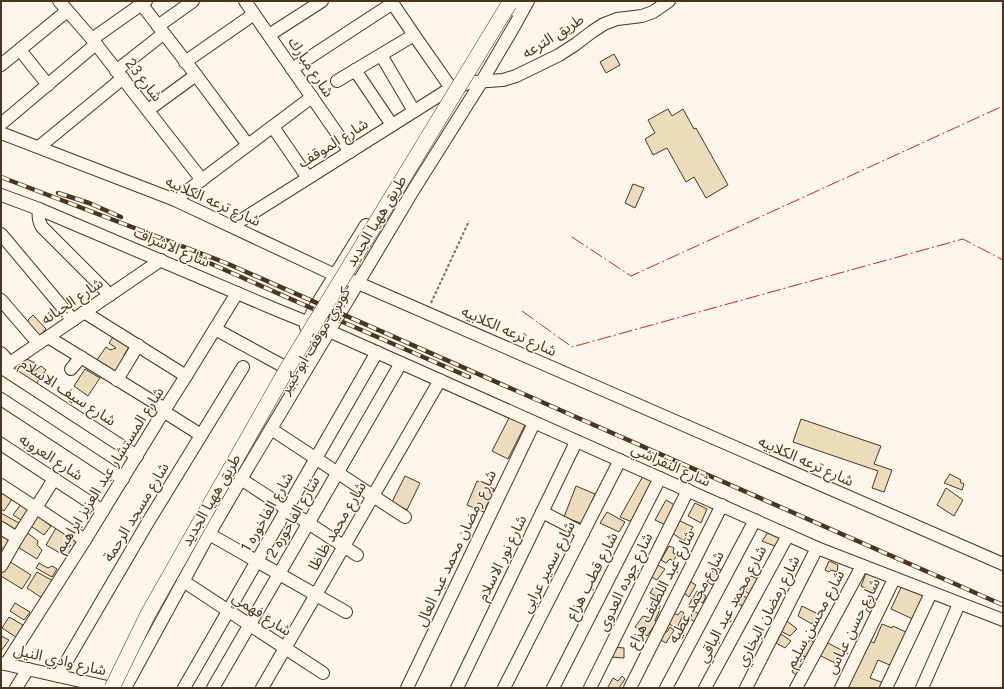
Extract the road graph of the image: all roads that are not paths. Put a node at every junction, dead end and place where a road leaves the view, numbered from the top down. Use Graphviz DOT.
graph roads {
  1 [pos="193,1"];
  2 [pos="245,1"];
  3 [pos="322,1"];
  4 [pos="669,1"];
  5 [pos="142,2"];
  6 [pos="392,2"];
  7 [pos="515,3"];
  8 [pos="66,5"];
  9 [pos="254,14"];
  10 [pos="160,30"];
  11 [pos="269,35"];
  12 [pos="414,35"];
  13 [pos="94,41"];
  14 [pos="20,50"];
  15 [pos="381,55"];
  16 [pos="185,62"];
  17 [pos="1,65"];
  18 [pos="292,69"];
  19 [pos="355,70"];
  20 [pos="120,74"];
  21 [pos="196,75"];
  22 [pos="337,81"];
  23 [pos="482,81"];
  24 [pos="48,84"];
  25 [pos="452,88"];
  26 [pos="312,97"];
  27 [pos="148,110"];
  28 [pos="414,111"];
  29 [pos="1,124"];
  30 [pos="392,125"];
  31 [pos="273,127"];
  32 [pos="1,133"];
  33 [pos="248,145"];
  34 [pos="39,147"];
  35 [pos="350,152"];
  36 [pos="308,178"];
  37 [pos="202,180"];
  38 [pos="1,195"];
  39 [pos="175,200"];
  40 [pos="39,208"];
  41 [pos="232,226"];
  42 [pos="1,234"];
  43 [pos="161,260"];
  44 [pos="335,275"];
  45 [pos="358,283"];
  46 [pos="237,293"];
  47 [pos="110,295"];
  48 [pos="1,300"];
  49 [pos="84,312"];
  50 [pos="73,320"];
  51 [pos="308,322"];
  52 [pos="215,329"];
  53 [pos="329,331"];
  54 [pos="43,340"];
  55 [pos="138,345"];
  56 [pos="377,352"];
  57 [pos="1,353"];
  58 [pos="81,357"];
  59 [pos="401,363"];
  60 [pos="283,366"];
  61 [pos="4,367"];
  62 [pos="243,367"];
  63 [pos="71,369"];
  64 [pos="186,376"];
  65 [pos="117,380"];
  66 [pos="440,380"];
  67 [pos="1,399"];
  68 [pos="164,410"];
  69 [pos="534,422"];
  70 [pos="271,429"];
  71 [pos="201,435"];
  72 [pos="576,442"];
  73 [pos="1,444"];
  74 [pos="136,456"];
  75 [pos="316,458"];
  76 [pos="620,460"];
  77 [pos="338,473"];
  78 [pos="660,478"];
  79 [pos="54,479"];
  80 [pos="123,479"];
  81 [pos="241,479"];
  82 [pos="1,485"];
  83 [pos="688,490"];
  84 [pos="373,496"];
  85 [pos="722,505"];
  86 [pos="36,508"];
  87 [pos="287,509"];
  88 [pos="103,511"];
  89 [pos="542,512"];
  90 [pos="405,517"];
  91 [pos="755,520"];
  92 [pos="309,523"];
  93 [pos="1,528"];
  94 [pos="583,533"];
  95 [pos="209,534"];
  96 [pos="788,535"];
  97 [pos="17,538"];
  98 [pos="85,540"];
  99 [pos="344,546"];
  100 [pos="817,548"];
  101 [pos="357,555"];
  102 [pos="257,561"];
  103 [pos="1003,564"];
  104 [pos="1,566"];
  105 [pos="862,566"];
  106 [pos="279,574"];
  107 [pos="894,578"];
  108 [pos="183,581"];
  109 [pos="931,593"];
  110 [pos="316,595"];
  111 [pos="959,604"];
  112 [pos="228,611"];
  113 [pos="346,612"];
  114 [pos="1003,620"];
  115 [pos="249,625"];
  116 [pos="285,648"];
  117 [pos="4,664"];
  118 [pos="28,669"];
  119 [pos="323,673"];
  120 [pos="63,681"];
  121 [pos="16,688"];
  122 [pos="112,688"];
  123 [pos="125,688"];
  124 [pos="184,688"];
  125 [pos="213,688"];
  126 [pos="262,688"];
  127 [pos="407,688"];
  128 [pos="457,688"];
  129 [pos="504,688"];
  130 [pos="553,688"];
  131 [pos="590,688"];
  132 [pos="630,688"];
  133 [pos="666,688"];
  134 [pos="705,688"];
  135 [pos="746,688"];
  136 [pos="796,688"];
  137 [pos="841,688"];
  138 [pos="886,688"];
  139 [pos="922,688"];
  1 -- 10 [label="street"];
  2 -- 9 [label="street, شارع مبارك"];
  3 -- 11 [label="street"];
  4 -- 23 [label="street, طريق الترعه"];
  5 -- 10 [label="street"];
  5 -- 13 [label="street"];
  6 -- 12 [label="street"];
  6 -- 18 [label="street"];
  7 -- 23 [label="street, طريق ههيا الجديد"];
  7 -- 25 [label="street, طريق ههيا الجديد"];
  7 -- 122 [label="main road, كوبري موقف ابو كبير, bridge"];
  8 -- 13 [label="street, شارع 23"];
  8 -- 14 [label="street"];
  9 -- 11 [label="street, شارع مبارك"];
  9 -- 16 [label="street"];
  10 -- 16 [label="street"];
  10 -- 20 [label="street"];
  11 -- 18 [label="street, شارع مبارك"];
  12 -- 15 [label="street"];
  12 -- 25 [label="street"];
  13 -- 20 [label="street, شارع 23"];
  13 -- 24 [label="street"];
  14 -- 17 [label="street"];
  14 -- 24 [label="street"];
  15 -- 19 [label="street"];
  15 -- 28 [label="street"];
  16 -- 21 [label="street"];
  18 -- 26 [label="street, شارع مبارك"];
  19 -- 22 [label="street"];
  19 -- 30 [label="street"];
  20 -- 27 [label="street, شارع 23"];
  20 -- 34 [label="street"];
  21 -- 27 [label="street"];
  21 -- 33 [label="street"];
  23 -- 25 [label="street, طريق الترعه"];
  23 -- 45 [label="street, طريق ههيا الجديد"];
  24 -- 29 [label="street"];
  25 -- 28 [label="street, شارع الموقف"];
  25 -- 44 [label="street, طريق ههيا الجديد"];
  26 -- 31 [label="street"];
  26 -- 35 [label="street, شارع مبارك"];
  27 -- 37 [label="street, شارع 23"];
  28 -- 30 [label="street, شارع الموقف"];
  30 -- 35 [label="street, شارع الموقف"];
  31 -- 33 [label="street"];
  31 -- 36 [label="street"];
  32 -- 34 [label="street, شارع ترعه الكلابيه"];
  33 -- 37 [label="street"];
  34 -- 39 [label="street, شارع ترعه الكلابيه"];
  35 -- 36 [label="street, شارع الموقف"];
  36 -- 41 [label="street, شارع الموقف"];
  37 -- 39 [label="street"];
  38 -- 40 [label="street, شارع الاشراف"];
  39 -- 41 [label="street, شارع ترعه الكلابيه"];
  40 -- 43 [label="street, شارع الاشراف"];
  40 -- 47 [label="street"];
  41 -- 44 [label="street, شارع ترعه الكلابيه"];
  42 -- 50 [label="street"];
  43 -- 46 [label="street, شارع الاشراف"];
  43 -- 47 [label="street, شارع الجبانه"];
  44 -- 45 [label="street, شارع ترعه الكلابيه"];
  44 -- 51 [label="street, طريق ههيا الجديد"];
  45 -- 53 [label="street, طريق ههيا الجديد"];
  45 -- 103 [label="street, شارع ترعه الكلابيه"];
  46 -- 51 [label="street, شارع الاشراف"];
  46 -- 52 [label="street, شارع المستشار عبد العزيز ابراهيم"];
  47 -- 49 [label="street, شارع الجبانه"];
  48 -- 54 [label="street"];
  49 -- 50 [label="street, شارع الجبانه"];
  49 -- 55 [label="street"];
  50 -- 54 [label="street, شارع الجبانه"];
  51 -- 53 [label="street, شارع الاشراف"];
  51 -- 60 [label="street, طريق ههيا الجديد"];
  52 -- 60 [label="street"];
  52 -- 64 [label="street, شارع المستشار عبد العزيز ابراهيم"];
  53 -- 56 [label="street, شارع النقراشي"];
  53 -- 70 [label="street, طريق ههيا الجديد"];
  54 -- 58 [label="street"];
  54 -- 61 [label="street, شارع الجبانه"];
  55 -- 64 [label="street"];
  55 -- 65 [label="street"];
  56 -- 59 [label="street, شارع النقراشي"];
  56 -- 75 [label="street, شارع الفاخوره 1"];
  57 -- 61 [label="street, شارع سيف الاسلام"];
  58 -- 63 [label="street"];
  58 -- 65 [label="street"];
  59 -- 66 [label="street, شارع النقراشي"];
  59 -- 77 [label="street, شارع الفاخوره 2"];
  60 -- 122 [label="street, طريق ههيا الجديد"];
  61 -- 74 [label="street, شارع سيف الاسلام"];
  62 -- 71 [label="street, شارع مسجد الرحمة"];
  64 -- 68 [label="street, شارع المستشار عبد العزيز ابراهيم"];
  65 -- 68 [label="street"];
  66 -- 69 [label="street, شارع النقراشي"];
  66 -- 84 [label="street, شارع محمد ظاظا"];
  67 -- 80 [label="street"];
  68 -- 71 [label="street"];
  68 -- 74 [label="street, شارع المستشار عبد العزيز ابراهيم"];
  69 -- 72 [label="street, شارع النقراشي"];
  69 -- 127 [label="street, شارع رمضان محمد عبد العال"];
  70 -- 75 [label="street"];
  70 -- 81 [label="street, طريق ههيا الجديد"];
  71 -- 120 [label="street, شارع مسجد الرحمة"];
  72 -- 76 [label="street, شارع النقراشي"];
  72 -- 89 [label="street, شارع نور الاسلام"];
  73 -- 79 [label="street, شارع العروبه"];
  74 -- 80 [label="street, شارع المستشار عبد العزيز ابراهيم"];
  75 -- 77 [label="street"];
  75 -- 87 [label="street, شارع الفاخوره 1"];
  76 -- 78 [label="street, شارع النقراشي"];
  76 -- 94 [label="street, شارع سمير عرابى"];
  77 -- 84 [label="street"];
  77 -- 92 [label="street, شارع الفاخوره 2"];
  78 -- 83 [label="street, شارع النقراشي"];
  78 -- 130 [label="street, شارع قطب هزاع"];
  79 -- 86 [label="street"];
  79 -- 88 [label="street, شارع العروبه"];
  80 -- 88 [label="street, شارع المستشار عبد العزيز ابراهيم"];
  81 -- 87 [label="street"];
  81 -- 95 [label="street, طريق ههيا الجديد"];
  82 -- 86 [label="street"];
  83 -- 85 [label="street, شارع النقراشي"];
  83 -- 131 [label="street, شارع جوده العدوى"];
  84 -- 90 [label="street"];
  84 -- 99 [label="street, شارع محمد ظاظا"];
  85 -- 91 [label="street, شارع النقراشي"];
  85 -- 132 [label="street, شارع عبد اللطيف هزاع"];
  86 -- 97 [label="street"];
  86 -- 98 [label="street"];
  87 -- 92 [label="street"];
  87 -- 102 [label="street, شارع الفاخوره 1"];
  88 -- 98 [label="street, شارع المستشار عبد العزيز ابراهيم"];
  89 -- 94 [label="street"];
  89 -- 128 [label="street, شارع نور الاسلام"];
  91 -- 96 [label="street, شارع النقراشي"];
  91 -- 133 [label="street, شارع محمد عطيه"];
  92 -- 99 [label="street"];
  92 -- 106 [label="street, شارع الفاخوره 2"];
  93 -- 97 [label="street"];
  94 -- 129 [label="street, شارع سمير عرابى"];
  95 -- 102 [label="street"];
  95 -- 108 [label="street, طريق ههيا الجديد"];
  96 -- 100 [label="street, شارع النقراشي"];
  96 -- 134 [label="street, شارع محمد عبد الباقي"];
  97 -- 104 [label="street"];
  98 -- 117 [label="street, شارع المستشار عبد العزيز ابراهيم"];
  99 -- 101 [label="street"];
  99 -- 110 [label="street, شارع محمد ظاظا"];
  100 -- 105 [label="street, شارع النقراشي"];
  100 -- 135 [label="street, شارع رمضان البخاري"];
  102 -- 106 [label="street"];
  102 -- 112 [label="street, شارع الفاخوره 1"];
  105 -- 107 [label="street, شارع النقراشي"];
  105 -- 136 [label="street, شارع محسن سليم"];
  106 -- 110 [label="street"];
  106 -- 115 [label="street, شارع الفاخوره 2"];
  107 -- 109 [label="street, شارع النقراشي"];
  107 -- 137 [label="street, شارع حسن عباس"];
  108 -- 112 [label="street, شارع فهمي"];
  108 -- 123 [label="street, طريق ههيا الجديد"];
  109 -- 111 [label="street, شارع النقراشي"];
  109 -- 138 [label="street"];
  110 -- 113 [label="street"];
  110 -- 116 [label="street, شارع محمد ظاظا"];
  111 -- 114 [label="street, شارع النقراشي"];
  111 -- 139 [label="street"];
  112 -- 115 [label="street, شارع فهمي"];
  112 -- 124 [label="street, شارع الفاخوره 1"];
  115 -- 116 [label="street, شارع فهمي"];
  115 -- 125 [label="street, شارع الفاخوره 2"];
  116 -- 119 [label="street, شارع فهمي"];
  116 -- 126 [label="street, شارع محمد ظاظا"];
  117 -- 118 [label="street, شارع وادي النيل"];
  118 -- 120 [label="street, شارع وادي النيل"];
  118 -- 121 [label="street"];
  120 -- 122 [label="street, شارع وادي النيل"];
}
